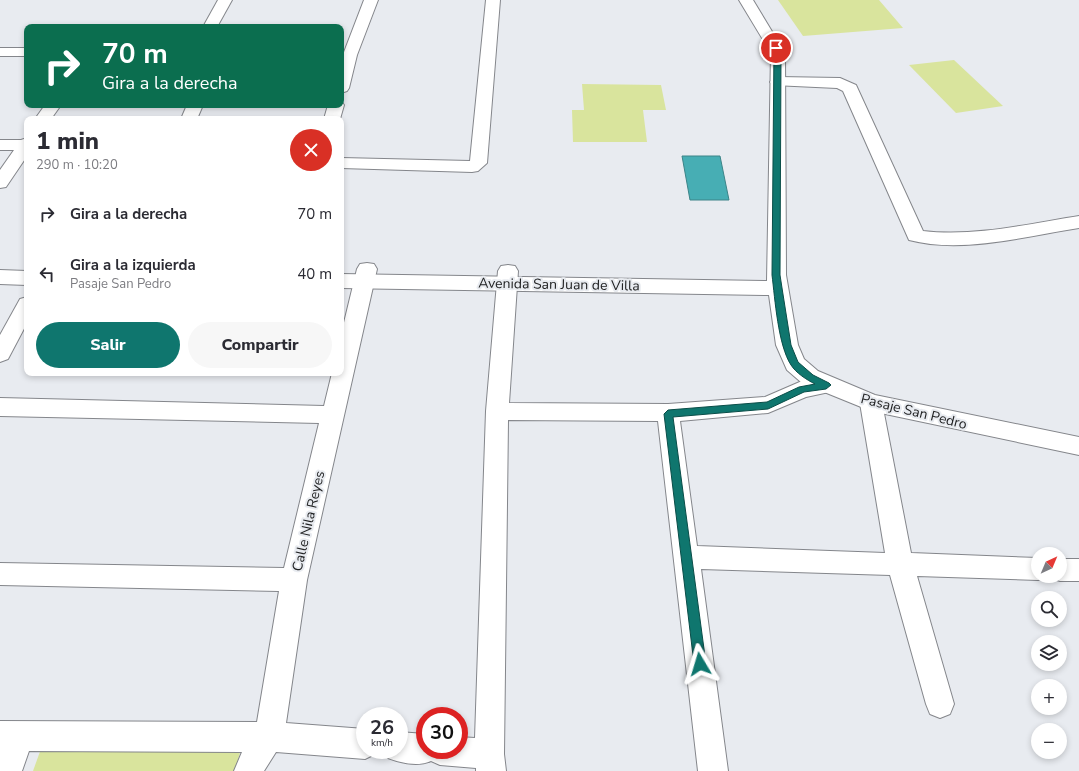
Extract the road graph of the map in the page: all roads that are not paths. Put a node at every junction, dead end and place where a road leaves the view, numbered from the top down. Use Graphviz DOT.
graph roads {
  1 [pos="225,0"];
  2 [pos="371,0"];
  3 [pos="493,0"];
  4 [pos="746,0"];
  5 [pos="212,24"];
  6 [pos="0,52"];
  7 [pos="24,52"];
  8 [pos="346,55"];
  9 [pos="344,68"];
  10 [pos="778,82"];
  11 [pos="24,144"];
  12 [pos="0,145"];
  13 [pos="24,147"];
  14 [pos="344,163"];
  15 [pos="0,183"];
  16 [pos="1079,222"];
  17 [pos="0,266"];
  18 [pos="24,266"];
  19 [pos="344,270"];
  20 [pos="0,277"];
  21 [pos="357,277"];
  22 [pos="508,277"];
  23 [pos="24,278"];
  24 [pos="777,281"];
  25 [pos="24,310"];
  26 [pos="344,352"];
  27 [pos="0,354"];
  28 [pos="340,376"];
  29 [pos="826,385"];
  30 [pos="871,403"];
  31 [pos="0,407"];
  32 [pos="497,411"];
  33 [pos="668,414"];
  34 [pos="333,415"];
  35 [pos="1079,446"];
  36 [pos="687,557"];
  37 [pos="900,564"];
  38 [pos="1031,569"];
  39 [pos="1067,570"];
  40 [pos="1079,570"];
  41 [pos="0,574"];
  42 [pos="294,580"];
  43 [pos="940,704"];
  44 [pos="10,736"];
  45 [pos="268,737"];
  46 [pos="356,743"];
  47 [pos="468,757"];
  48 [pos="490,762"];
  49 [pos="7,771"];
  50 [pos="249,771"];
  51 [pos="713,771"];
  1 -- 5 [label="street"];
  2 -- 8 [label="street"];
  3 -- 14 [label="street"];
  4 -- 10 [label="street, Pasaje San Pedro"];
  6 -- 7 [label="street"];
  8 -- 9 [label="street"];
  10 -- 16 [label="street"];
  10 -- 24 [label="street, Pasaje San Pedro"];
  11 -- 12 [label="street"];
  13 -- 15 [label="street"];
  17 -- 18 [label="street"];
  19 -- 21 [label="street, Avenida San Juan de Villa"];
  20 -- 23 [label="street"];
  21 -- 22 [label="street, Avenida San Juan de Villa"];
  21 -- 26 [label="street, Calle Nila Reyes"];
  22 -- 24 [label="street, Avenida San Juan de Villa"];
  22 -- 32 [label="street"];
  24 -- 29 [label="street, Pasaje San Pedro"];
  25 -- 27 [label="street"];
  28 -- 34 [label="street, Calle Nila Reyes"];
  29 -- 30 [label="street, Pasaje San Pedro"];
  29 -- 33 [label="street"];
  30 -- 35 [label="street, Pasaje San Pedro"];
  30 -- 37 [label="street"];
  31 -- 34 [label="street"];
  32 -- 33 [label="street"];
  32 -- 48 [label="street"];
  33 -- 36 [label="street"];
  34 -- 42 [label="street, Calle Nila Reyes"];
  36 -- 37 [label="street"];
  36 -- 51 [label="street"];
  37 -- 38 [label="street"];
  37 -- 43 [label="street"];
  39 -- 40 [label="street"];
  41 -- 42 [label="street"];
  42 -- 45 [label="street, Calle Nila Reyes"];
  44 -- 45 [label="street"];
  44 -- 49 [label="street"];
  45 -- 46 [label="street"];
  45 -- 50 [label="street, Calle Nila Reyes"];
  47 -- 48 [label="street"];
}
